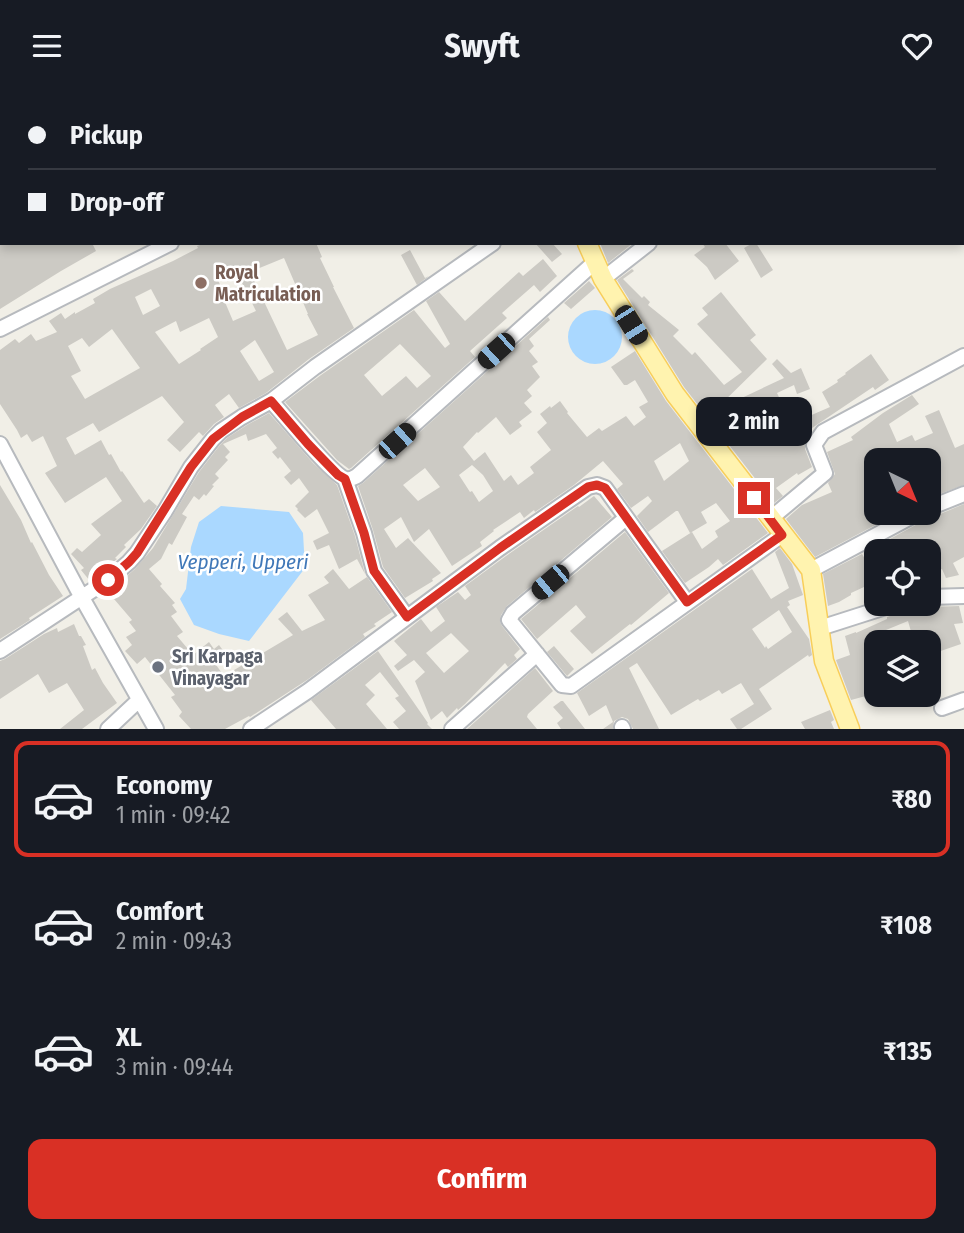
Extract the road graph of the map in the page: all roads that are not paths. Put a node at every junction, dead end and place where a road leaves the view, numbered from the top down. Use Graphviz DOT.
graph roads {
  1 [pos="167,245"];
  2 [pos="490,245"];
  3 [pos="588,245"];
  4 [pos="646,245"];
  5 [pos="595,262"];
  6 [pos="603,279"];
  7 [pos="0,328"];
  8 [pos="964,356"];
  9 [pos="271,401"];
  10 [pos="0,444"];
  11 [pos="345,479"];
  12 [pos="964,494"];
  13 [pos="942,503"];
  14 [pos="626,518"];
  15 [pos="770,519"];
  16 [pos="896,525"];
  17 [pos="782,535"];
  18 [pos="811,571"];
  19 [pos="81,596"];
  20 [pos="964,596"];
  21 [pos="941,597"];
  22 [pos="687,602"];
  23 [pos="864,614"];
  24 [pos="407,617"];
  25 [pos="820,628"];
  26 [pos="0,651"];
  27 [pos="537,655"];
  28 [pos="964,699"];
  29 [pos="139,701"];
  30 [pos="942,708"];
  31 [pos="108,729"];
  32 [pos="156,729"];
  33 [pos="251,729"];
  34 [pos="452,729"];
  35 [pos="850,729"];
  1 -- 7 [label="street"];
  2 -- 9 [label="street"];
  3 -- 5 [label="main road"];
  4 -- 6 [label="street"];
  5 -- 6 [label="main road"];
  5 -- 11 [label="street"];
  6 -- 15 [label="main road"];
  8 -- 15 [label="street"];
  9 -- 11 [label="street"];
  9 -- 19 [label="street"];
  10 -- 19 [label="street"];
  11 -- 24 [label="street"];
  12 -- 13 [label="street"];
  14 -- 22 [label="street"];
  14 -- 24 [label="street"];
  14 -- 27 [label="street"];
  15 -- 17 [label="main road"];
  16 -- 18 [label="street"];
  17 -- 18 [label="main road"];
  17 -- 22 [label="street"];
  18 -- 25 [label="main road"];
  19 -- 26 [label="street"];
  19 -- 29 [label="street"];
  20 -- 21 [label="street"];
  22 -- 27 [label="street"];
  23 -- 25 [label="street"];
  24 -- 33 [label="street"];
  25 -- 35 [label="main road"];
  27 -- 34 [label="street"];
  28 -- 30 [label="street"];
  29 -- 31 [label="street"];
  29 -- 32 [label="street"];
}
